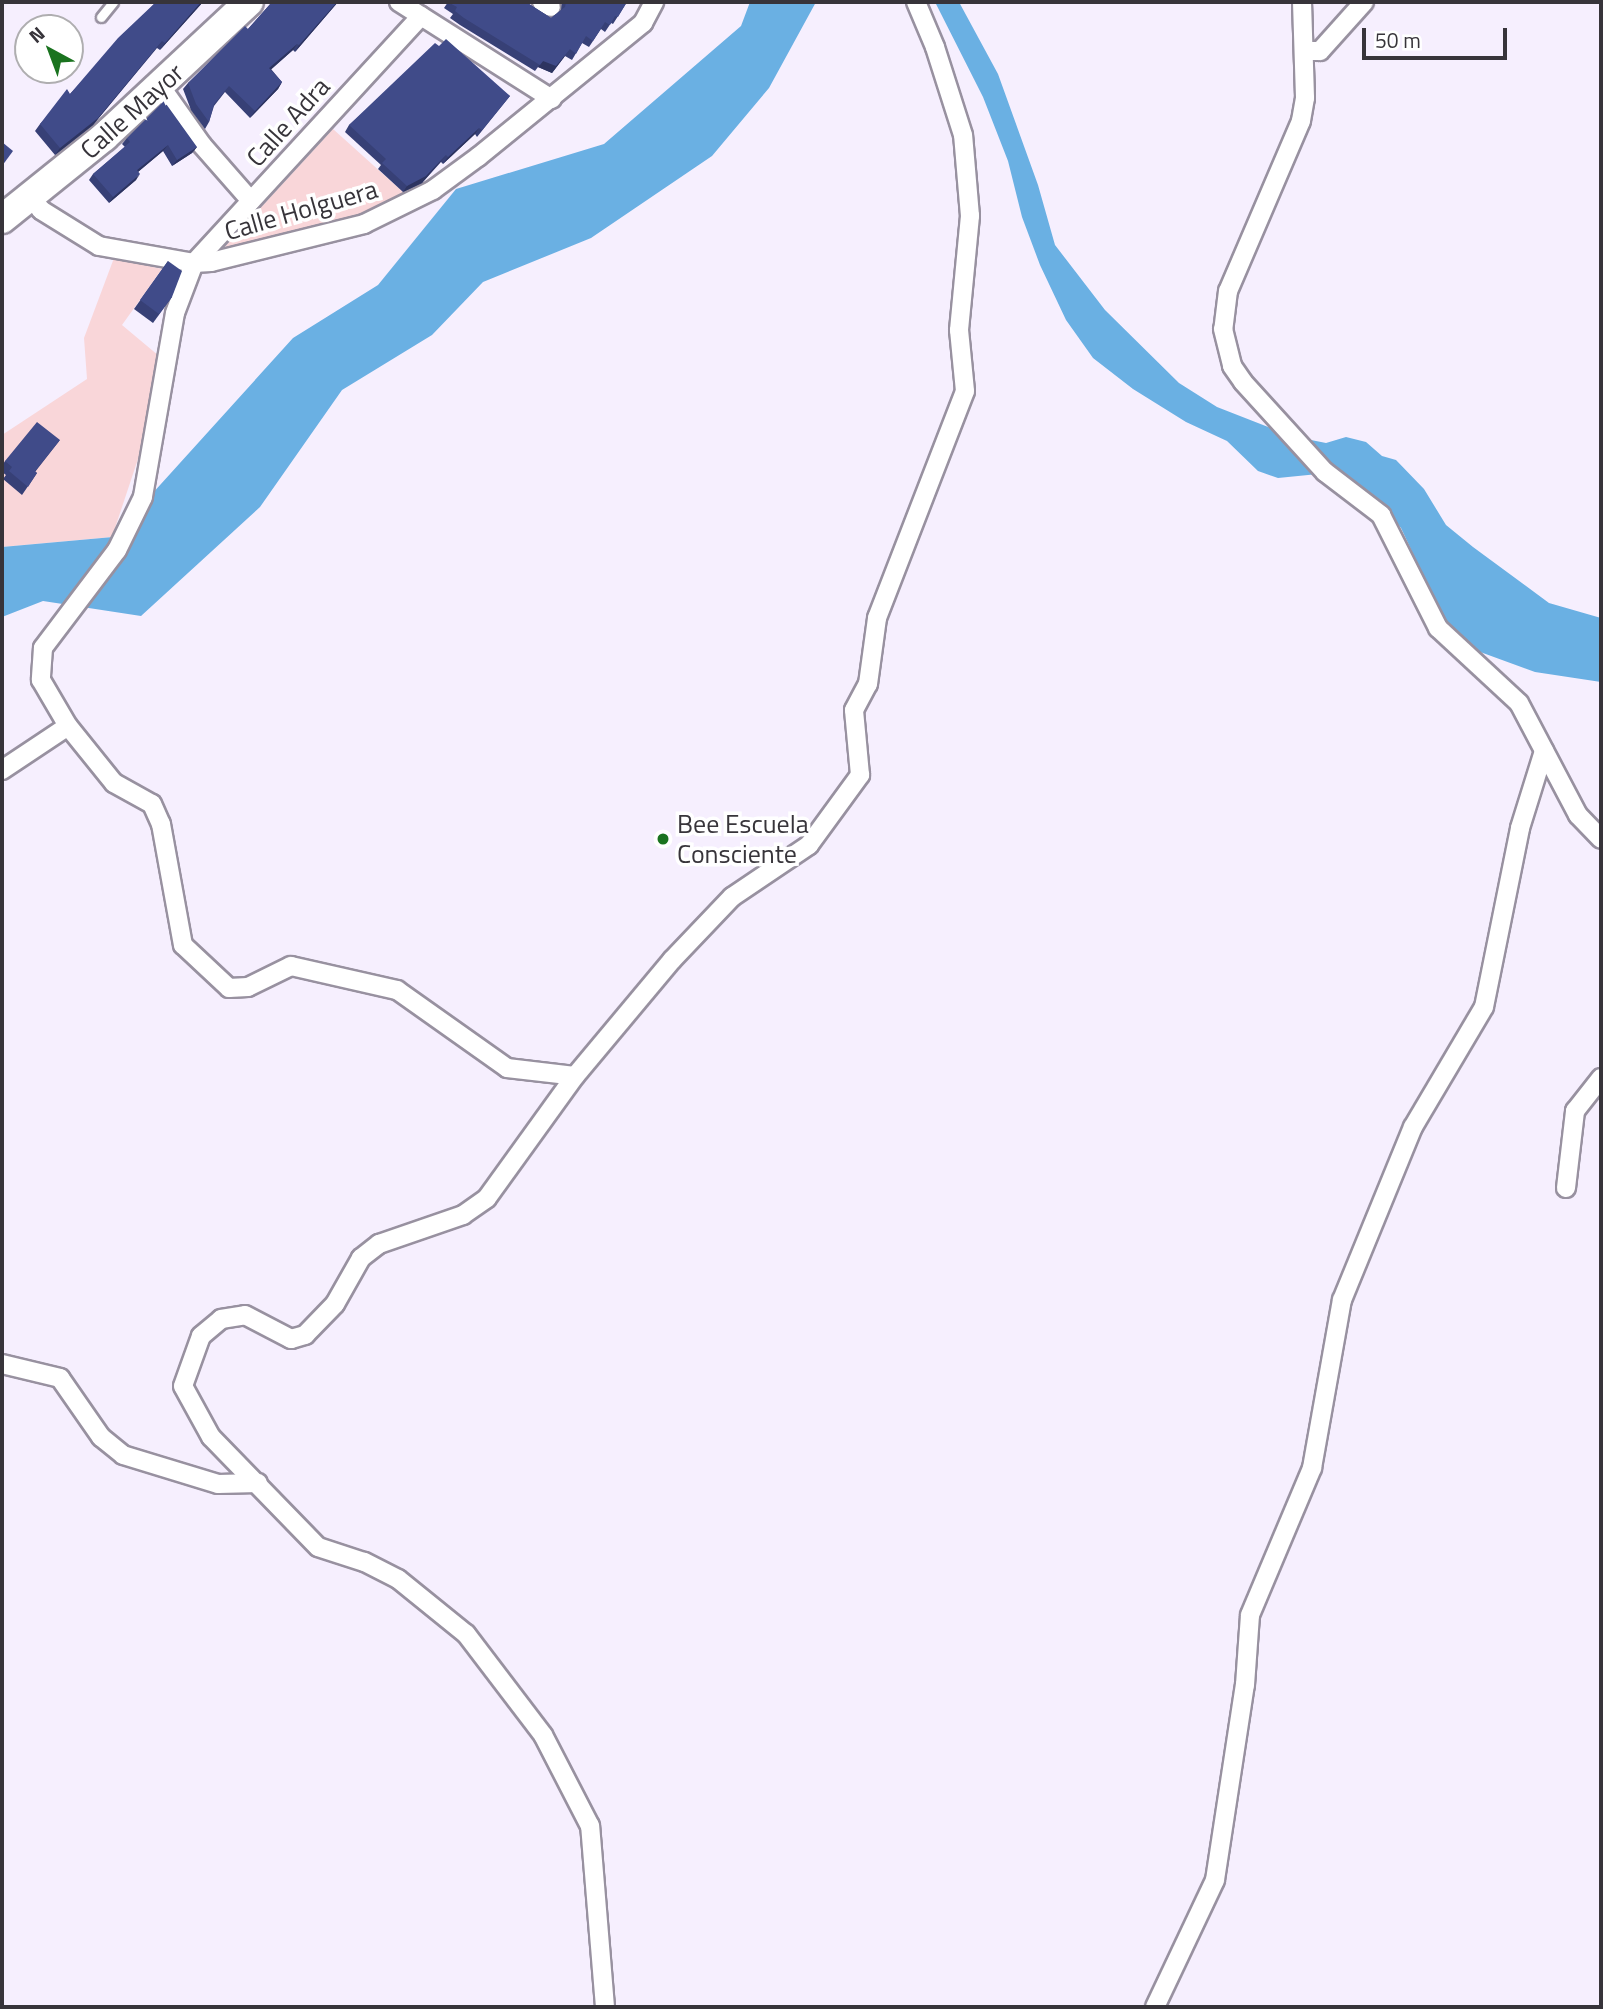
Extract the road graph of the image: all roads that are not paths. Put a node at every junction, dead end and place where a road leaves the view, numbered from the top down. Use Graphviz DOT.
graph roads {
  1 [pos="113,2"];
  2 [pos="249,2"];
  3 [pos="399,2"];
  4 [pos="654,2"];
  5 [pos="916,2"];
  6 [pos="1302,2"];
  7 [pos="1364,2"];
  8 [pos="421,16"];
  9 [pos="101,17"];
  10 [pos="1305,51"];
  11 [pos="161,87"];
  12 [pos="552,99"];
  13 [pos="251,201"];
  14 [pos="11,209"];
  15 [pos="194,263"];
  16 [pos="68,726"];
  17 [pos="1544,751"];
  18 [pos="2,770"];
  19 [pos="1601,839"];
  20 [pos="575,1076"];
  21 [pos="1601,1078"];
  22 [pos="1566,1188"];
  23 [pos="2,1364"];
  24 [pos="258,1483"];
  25 [pos="605,2007"];
  26 [pos="1155,2007"];
  1 -- 9 [label="lane"];
  2 -- 11 [label="main road, Calle Mayor"];
  3 -- 8 [label="street"];
  4 -- 12 [label="street, Calle Holguera"];
  5 -- 20 [label="street"];
  6 -- 10 [label="street"];
  7 -- 10 [label="street"];
  8 -- 12 [label="street"];
  8 -- 13 [label="street, Calle Adra"];
  10 -- 17 [label="street"];
  11 -- 13 [label="street"];
  11 -- 14 [label="main road, Calle Mayor"];
  12 -- 15 [label="street, Calle Holguera"];
  13 -- 15 [label="street, Calle Adra"];
  14 -- 15 [label="street, Calle Holguera"];
  15 -- 16 [label="street"];
  16 -- 18 [label="street"];
  16 -- 20 [label="street"];
  17 -- 19 [label="street"];
  17 -- 26 [label="street"];
  20 -- 24 [label="street"];
  21 -- 22 [label="street"];
  23 -- 24 [label="street"];
  24 -- 25 [label="street"];
}
